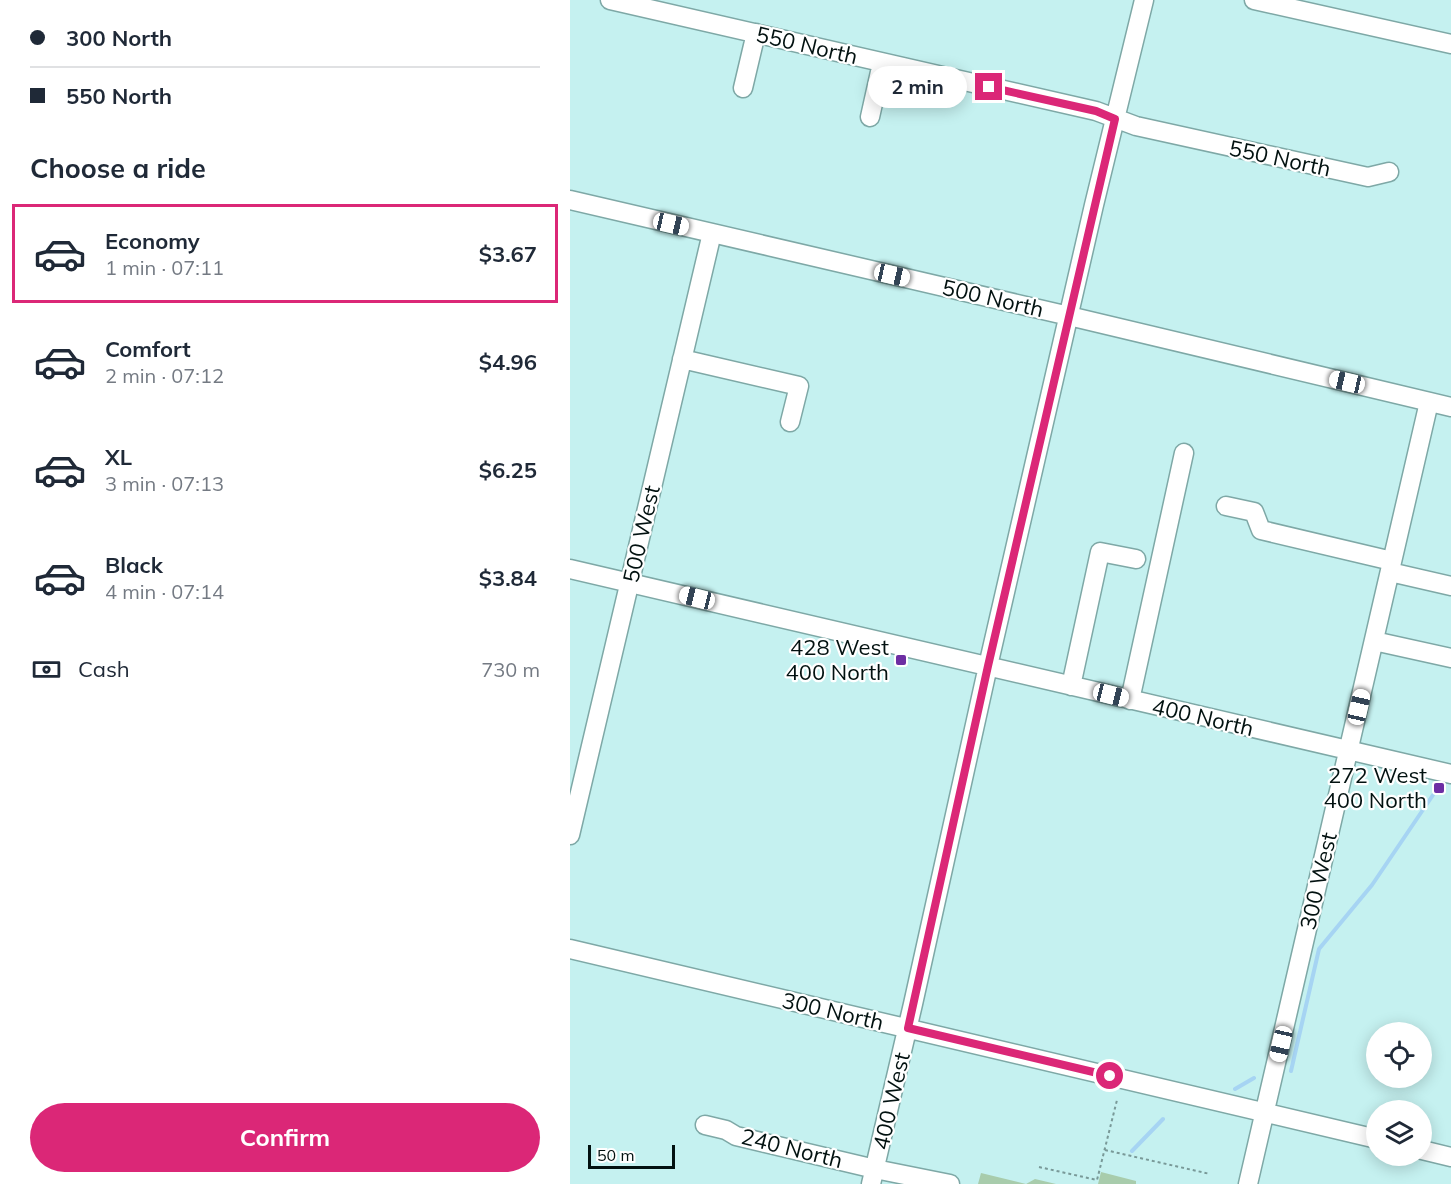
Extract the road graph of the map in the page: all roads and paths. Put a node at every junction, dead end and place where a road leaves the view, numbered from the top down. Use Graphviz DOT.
graph roads {
  1 [pos="610,0"];
  2 [pos="1144,0"];
  3 [pos="1254,0"];
  4 [pos="1329,8"];
  5 [pos="756,33"];
  6 [pos="1451,44"];
  7 [pos="882,63"];
  8 [pos="743,88"];
  9 [pos="870,117"];
  10 [pos="1115,119"];
  11 [pos="1389,172"];
  12 [pos="570,200"];
  13 [pos="712,233"];
  14 [pos="1069,316"];
  15 [pos="682,358"];
  16 [pos="1429,402"];
  17 [pos="1451,407"];
  18 [pos="790,422"];
  19 [pos="1184,453"];
  20 [pos="1227,506"];
  21 [pos="1136,559"];
  22 [pos="1391,566"];
  23 [pos="570,569"];
  24 [pos="630,582"];
  25 [pos="1451,586"];
  26 [pos="1374,641"];
  27 [pos="1451,658"];
  28 [pos="988,666"];
  29 [pos="1071,686"];
  30 [pos="1130,700"];
  31 [pos="1349,749"];
  32 [pos="1451,774"];
  33 [pos="575,793"];
  34 [pos="570,835"];
  35 [pos="570,949"];
  36 [pos="908,1028"];
  37 [pos="1117,1100"];
  38 [pos="1265,1113"];
  39 [pos="705,1125"];
  40 [pos="1366,1136"];
  41 [pos="1105,1150"];
  42 [pos="1432,1152"];
  43 [pos="1451,1156"];
  44 [pos="1039,1167"];
  45 [pos="1210,1174"];
  46 [pos="873,1176"];
  47 [pos="950,1184"];
  48 [pos="1248,1184"];
  1 -- 5 [label="street, 550 North"];
  2 -- 10 [label="street, 400 West"];
  3 -- 4 [label="street"];
  4 -- 6 [label="street"];
  5 -- 7 [label="street, 550 North"];
  5 -- 8 [label="street"];
  7 -- 9 [label="street"];
  7 -- 10 [label="street, 550 North"];
  10 -- 11 [label="street, 550 North"];
  10 -- 14 [label="street, 400 West"];
  12 -- 13 [label="street, 500 North"];
  13 -- 14 [label="street, 500 North"];
  13 -- 15 [label="street, 500 West"];
  14 -- 16 [label="street, 500 North"];
  14 -- 28 [label="street, 400 West"];
  15 -- 18 [label="street"];
  15 -- 24 [label="street, 500 West"];
  16 -- 17 [label="street, 500 North"];
  16 -- 22 [label="street, 300 West"];
  19 -- 30 [label="street"];
  20 -- 22 [label="street"];
  21 -- 29 [label="street"];
  22 -- 25 [label="street"];
  22 -- 26 [label="street, 300 West"];
  23 -- 24 [label="street, 400 North"];
  24 -- 28 [label="street, 400 North"];
  24 -- 33 [label="street, 500 West"];
  26 -- 27 [label="street"];
  26 -- 31 [label="street, 300 West"];
  28 -- 29 [label="street, 400 North"];
  28 -- 36 [label="street, 400 West"];
  29 -- 30 [label="street, 400 North"];
  30 -- 31 [label="street, 400 North"];
  31 -- 32 [label="street, 400 North"];
  31 -- 38 [label="street, 300 West"];
  33 -- 34 [label="street, 500 West"];
  35 -- 36 [label="street, 300 North"];
  36 -- 38 [label="street, 300 North"];
  36 -- 46 [label="street, 400 West"];
  37 -- 41 [label="path"];
  38 -- 40 [label="street, 300 North"];
  38 -- 48 [label="street, 300 West"];
  39 -- 46 [label="street, 240 North"];
  41 -- 44 [label="path"];
  41 -- 45 [label="path"];
  42 -- 43 [label="street"];
  46 -- 47 [label="street, 240 North"];
}
